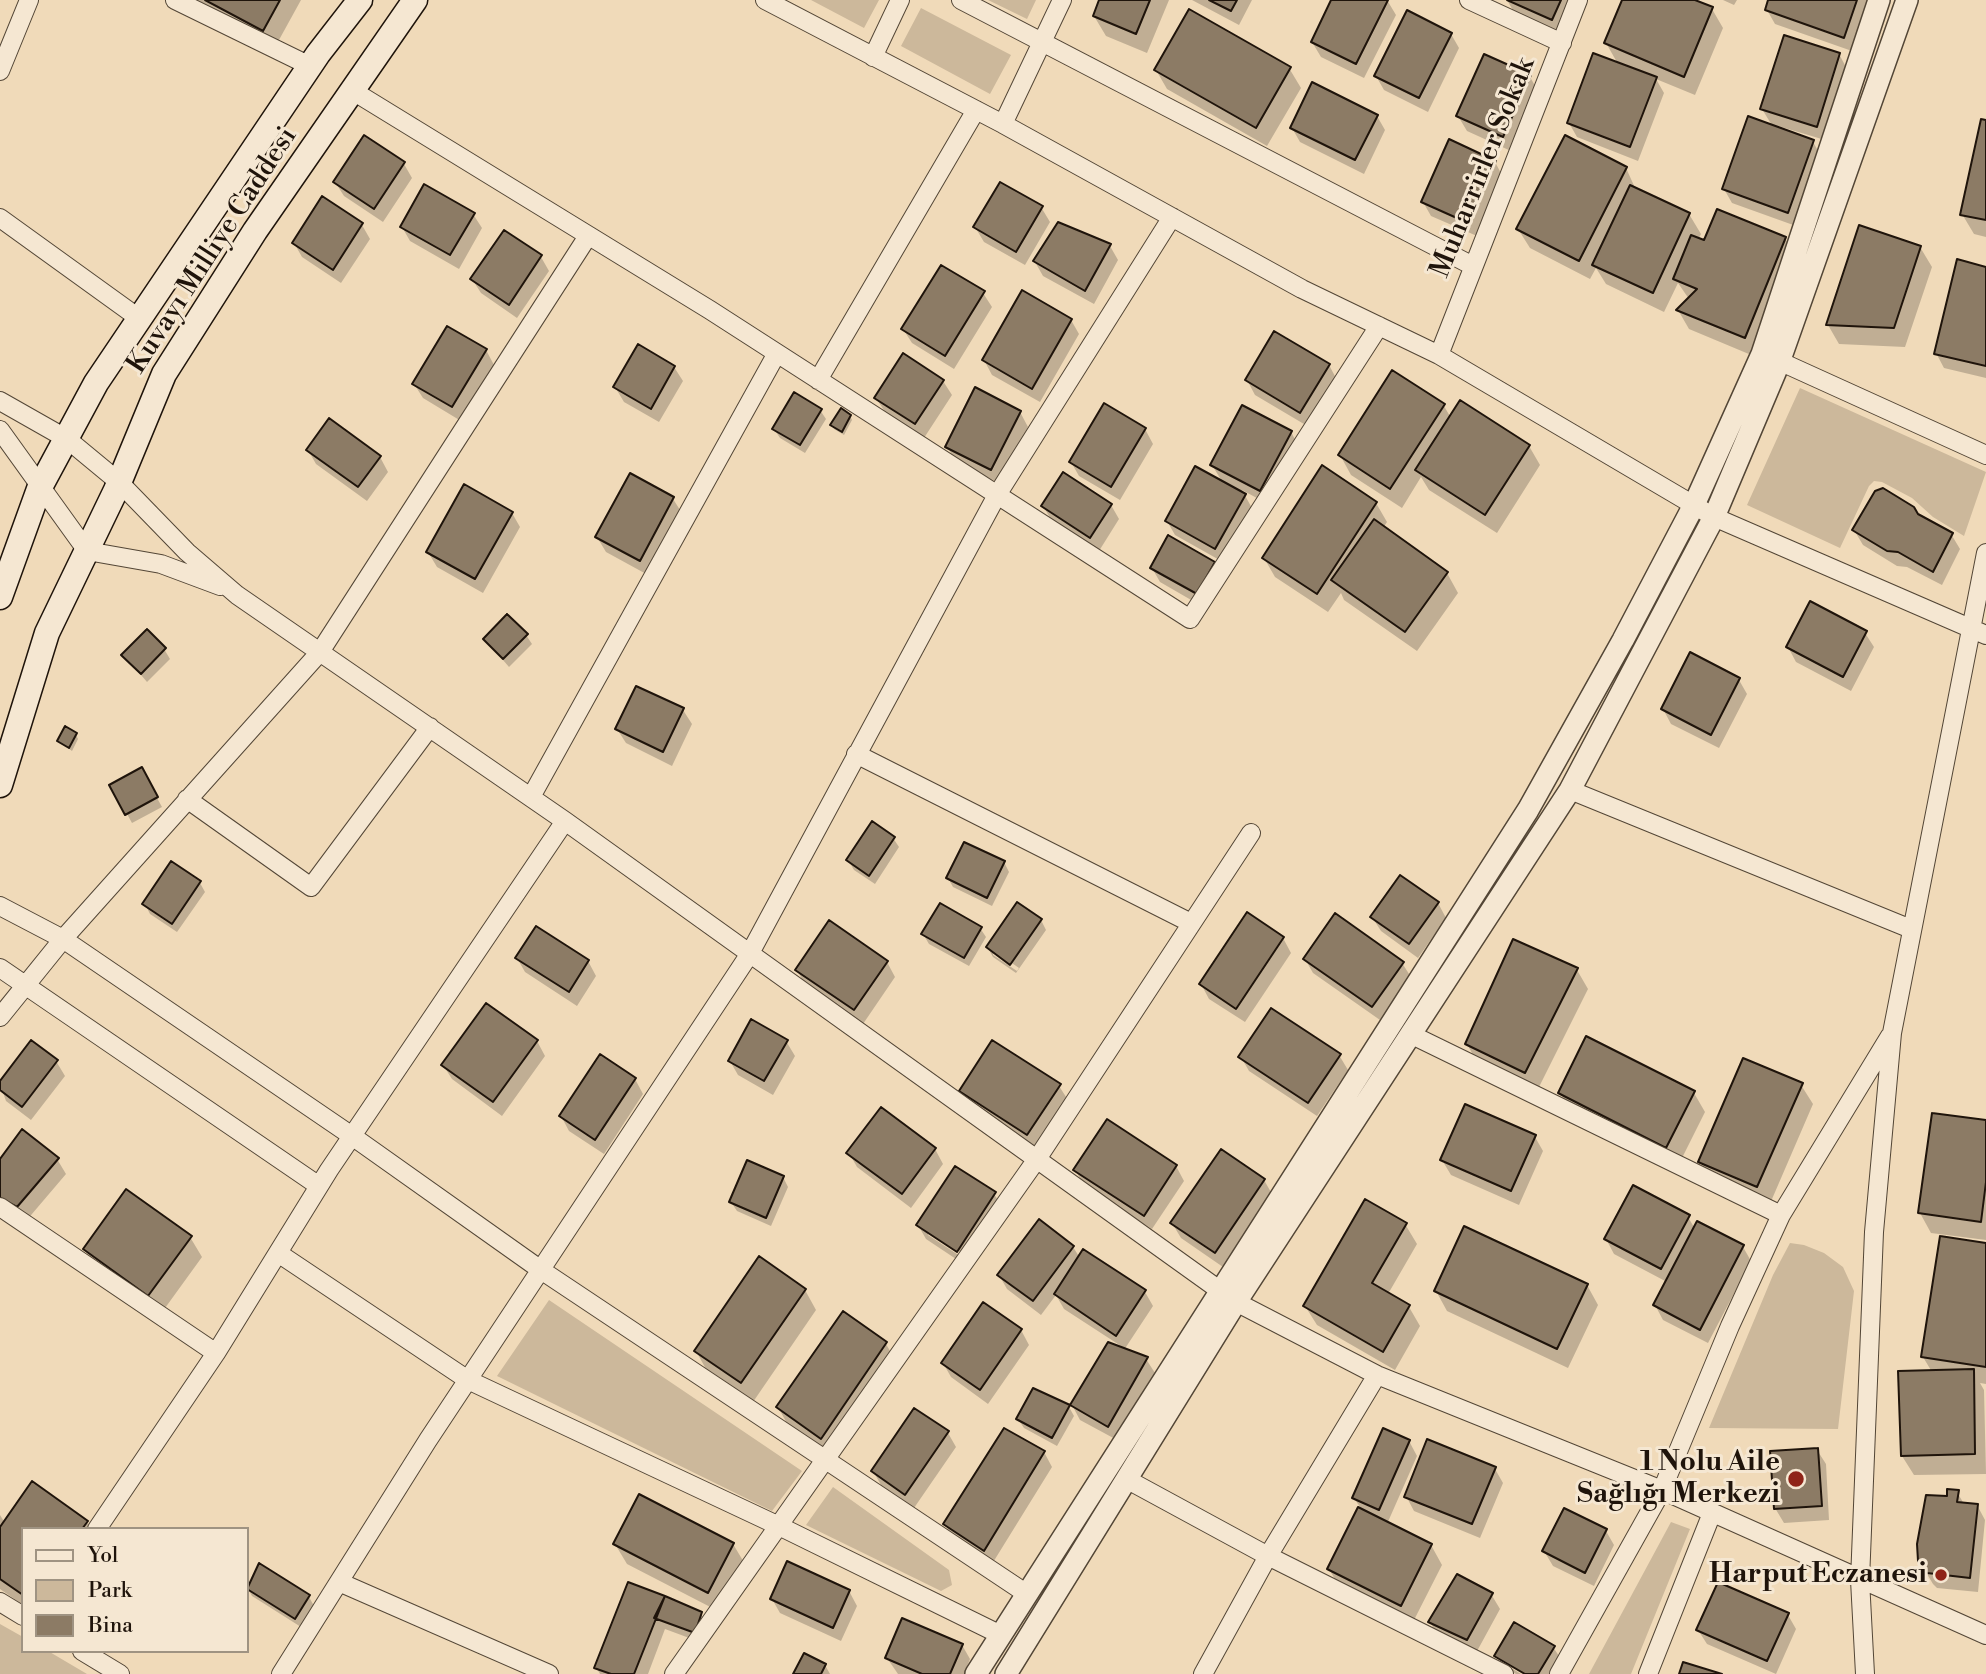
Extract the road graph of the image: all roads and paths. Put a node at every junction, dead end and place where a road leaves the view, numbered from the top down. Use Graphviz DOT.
graph roads {
  1 [pos="29,0"];
  2 [pos="175,0"];
  3 [pos="360,0"];
  4 [pos="415,0"];
  5 [pos="765,0"];
  6 [pos="900,0"];
  7 [pos="961,0"];
  8 [pos="1062,0"];
  9 [pos="1469,0"];
  10 [pos="1578,0"];
  11 [pos="1878,0"];
  12 [pos="1907,0"];
  13 [pos="1043,43"];
  14 [pos="1562,43"];
  15 [pos="873,57"];
  16 [pos="310,66"];
  17 [pos="0,71"];
  18 [pos="353,91"];
  19 [pos="976,110"];
  20 [pos="1003,124"];
  21 [pos="1172,216"];
  22 [pos="0,218"];
  23 [pos="588,236"];
  24 [pos="1473,266"];
  25 [pos="140,319"];
  26 [pos="1379,326"];
  27 [pos="777,353"];
  28 [pos="1439,355"];
  29 [pos="1779,362"];
  30 [pos="818,380"];
  31 [pos="0,401"];
  32 [pos="0,430"];
  33 [pos="67,439"];
  34 [pos="1986,456"];
  35 [pos="119,482"];
  36 [pos="39,489"];
  37 [pos="997,495"];
  38 [pos="1694,505"];
  39 [pos="1714,517"];
  40 [pos="87,551"];
  41 [pos="1986,553"];
  42 [pos="230,589"];
  43 [pos="0,597"];
  44 [pos="1979,632"];
  45 [pos="320,652"];
  46 [pos="430,727"];
  47 [pos="856,754"];
  48 [pos="0,785"];
  49 [pos="1570,790"];
  50 [pos="531,797"];
  51 [pos="187,799"];
  52 [pos="565,821"];
  53 [pos="1251,833"];
  54 [pos="0,906"];
  55 [pos="1191,923"];
  56 [pos="1911,929"];
  57 [pos="63,939"];
  58 [pos="749,955"];
  59 [pos="0,968"];
  60 [pos="26,985"];
  61 [pos="0,1017"];
  62 [pos="1892,1033"];
  63 [pos="1412,1035"];
  64 [pos="352,1136"];
  65 [pos="1037,1159"];
  66 [pos="319,1186"];
  67 [pos="0,1207"];
  68 [pos="1782,1215"];
  69 [pos="278,1253"];
  70 [pos="541,1270"];
  71 [pos="1229,1296"];
  72 [pos="216,1353"];
  73 [pos="1377,1375"];
  74 [pos="468,1380"];
  75 [pos="824,1458"];
  76 [pos="1128,1480"];
  77 [pos="1662,1490"];
  78 [pos="1712,1513"];
  79 [pos="779,1526"];
  80 [pos="98,1527"];
  81 [pos="1268,1556"];
  82 [pos="1860,1580"];
  83 [pos="339,1582"];
  84 [pos="1027,1594"];
  85 [pos="0,1602"];
  86 [pos="21,1615"];
  87 [pos="1001,1635"];
  88 [pos="1986,1635"];
  89 [pos="85,1653"];
  90 [pos="120,1674"];
  91 [pos="281,1674"];
  92 [pos="549,1674"];
  93 [pos="674,1674"];
  94 [pos="976,1674"];
  95 [pos="1006,1674"];
  96 [pos="1203,1674"];
  97 [pos="1504,1674"];
  98 [pos="1559,1674"];
  99 [pos="1648,1674"];
  100 [pos="1865,1674"];
  1 -- 17 [label="street"];
  2 -- 16 [label="street"];
  3 -- 16 [label="main road, Kuvayı Milliye Caddesi"];
  4 -- 18 [label="main road, Kuvayı Milliye Caddesi"];
  5 -- 15 [label="street"];
  6 -- 15 [label="street"];
  7 -- 13 [label="street"];
  8 -- 13 [label="street"];
  9 -- 14 [label="street"];
  10 -- 14 [label="street, Muharrirler Sokak"];
  11 -- 38 [label="street"];
  12 -- 29 [label="street"];
  13 -- 20 [label="street"];
  13 -- 24 [label="street"];
  14 -- 24 [label="street, Muharrirler Sokak"];
  15 -- 19 [label="street"];
  16 -- 25 [label="main road, Kuvayı Milliye Caddesi"];
  18 -- 23 [label="street"];
  18 -- 35 [label="main road, Kuvayı Milliye Caddesi"];
  19 -- 20 [label="street"];
  19 -- 30 [label="street"];
  20 -- 21 [label="street"];
  21 -- 26 [label="street"];
  21 -- 37 [label="street"];
  22 -- 25 [label="street"];
  23 -- 27 [label="street"];
  23 -- 45 [label="street"];
  24 -- 28 [label="street, Muharrirler Sokak"];
  25 -- 33 [label="main road, Kuvayı Milliye Caddesi"];
  26 -- 28 [label="street"];
  26 -- 37 [label="street"];
  27 -- 30 [label="street"];
  27 -- 50 [label="street"];
  28 -- 38 [label="street"];
  29 -- 34 [label="street"];
  29 -- 39 [label="street"];
  30 -- 37 [label="street"];
  31 -- 33 [label="street"];
  32 -- 36 [label="street"];
  33 -- 35 [label="street"];
  33 -- 36 [label="main road, Kuvayı Milliye Caddesi"];
  35 -- 40 [label="main road, Kuvayı Milliye Caddesi"];
  35 -- 42 [label="street"];
  36 -- 40 [label="street"];
  36 -- 43 [label="main road, Kuvayı Milliye Caddesi"];
  37 -- 47 [label="street"];
  38 -- 39 [label="street"];
  38 -- 71 [label="street"];
  39 -- 44 [label="street"];
  39 -- 49 [label="street"];
  40 -- 42 [label="street"];
  40 -- 48 [label="main road, Kuvayı Milliye Caddesi"];
  41 -- 44 [label="street"];
  42 -- 45 [label="street"];
  44 -- 56 [label="street"];
  45 -- 46 [label="street"];
  45 -- 51 [label="street"];
  46 -- 50 [label="street"];
  46 -- 51 [label="street"];
  47 -- 55 [label="street"];
  47 -- 58 [label="street"];
  49 -- 56 [label="street"];
  49 -- 63 [label="street"];
  50 -- 52 [label="street"];
  51 -- 57 [label="street"];
  52 -- 58 [label="street"];
  52 -- 64 [label="street"];
  53 -- 55 [label="street"];
  54 -- 57 [label="street"];
  55 -- 65 [label="street"];
  56 -- 62 [label="street"];
  57 -- 60 [label="street"];
  57 -- 64 [label="street"];
  58 -- 65 [label="street"];
  58 -- 70 [label="street"];
  59 -- 60 [label="street"];
  60 -- 61 [label="street"];
  60 -- 66 [label="street"];
  62 -- 68 [label="street"];
  62 -- 82 [label="street"];
  63 -- 68 [label="street"];
  63 -- 71 [label="street"];
  64 -- 66 [label="street"];
  64 -- 70 [label="street"];
  65 -- 71 [label="street"];
  65 -- 75 [label="street"];
  66 -- 69 [label="street"];
  67 -- 72 [label="street"];
  68 -- 77 [label="street"];
  69 -- 72 [label="street"];
  69 -- 74 [label="street"];
  70 -- 74 [label="street"];
  70 -- 75 [label="street"];
  71 -- 73 [label="street"];
  71 -- 76 [label="street"];
  71 -- 84 [label="street"];
  72 -- 80 [label="street"];
  73 -- 77 [label="street"];
  73 -- 81 [label="street"];
  74 -- 79 [label="street"];
  74 -- 83 [label="street"];
  75 -- 79 [label="street"];
  75 -- 84 [label="street"];
  76 -- 81 [label="street"];
  76 -- 95 [label="street"];
  77 -- 78 [label="street"];
  77 -- 98 [label="street"];
  78 -- 82 [label="street"];
  78 -- 99 [label="street"];
  79 -- 87 [label="street"];
  79 -- 93 [label="street"];
  81 -- 96 [label="street"];
  81 -- 97 [label="street"];
  82 -- 88 [label="street"];
  82 -- 100 [label="street"];
  83 -- 91 [label="street"];
  83 -- 92 [label="street"];
  84 -- 87 [label="street"];
  85 -- 86 [label="street"];
  87 -- 94 [label="street"];
  89 -- 90 [label="street"];
}
